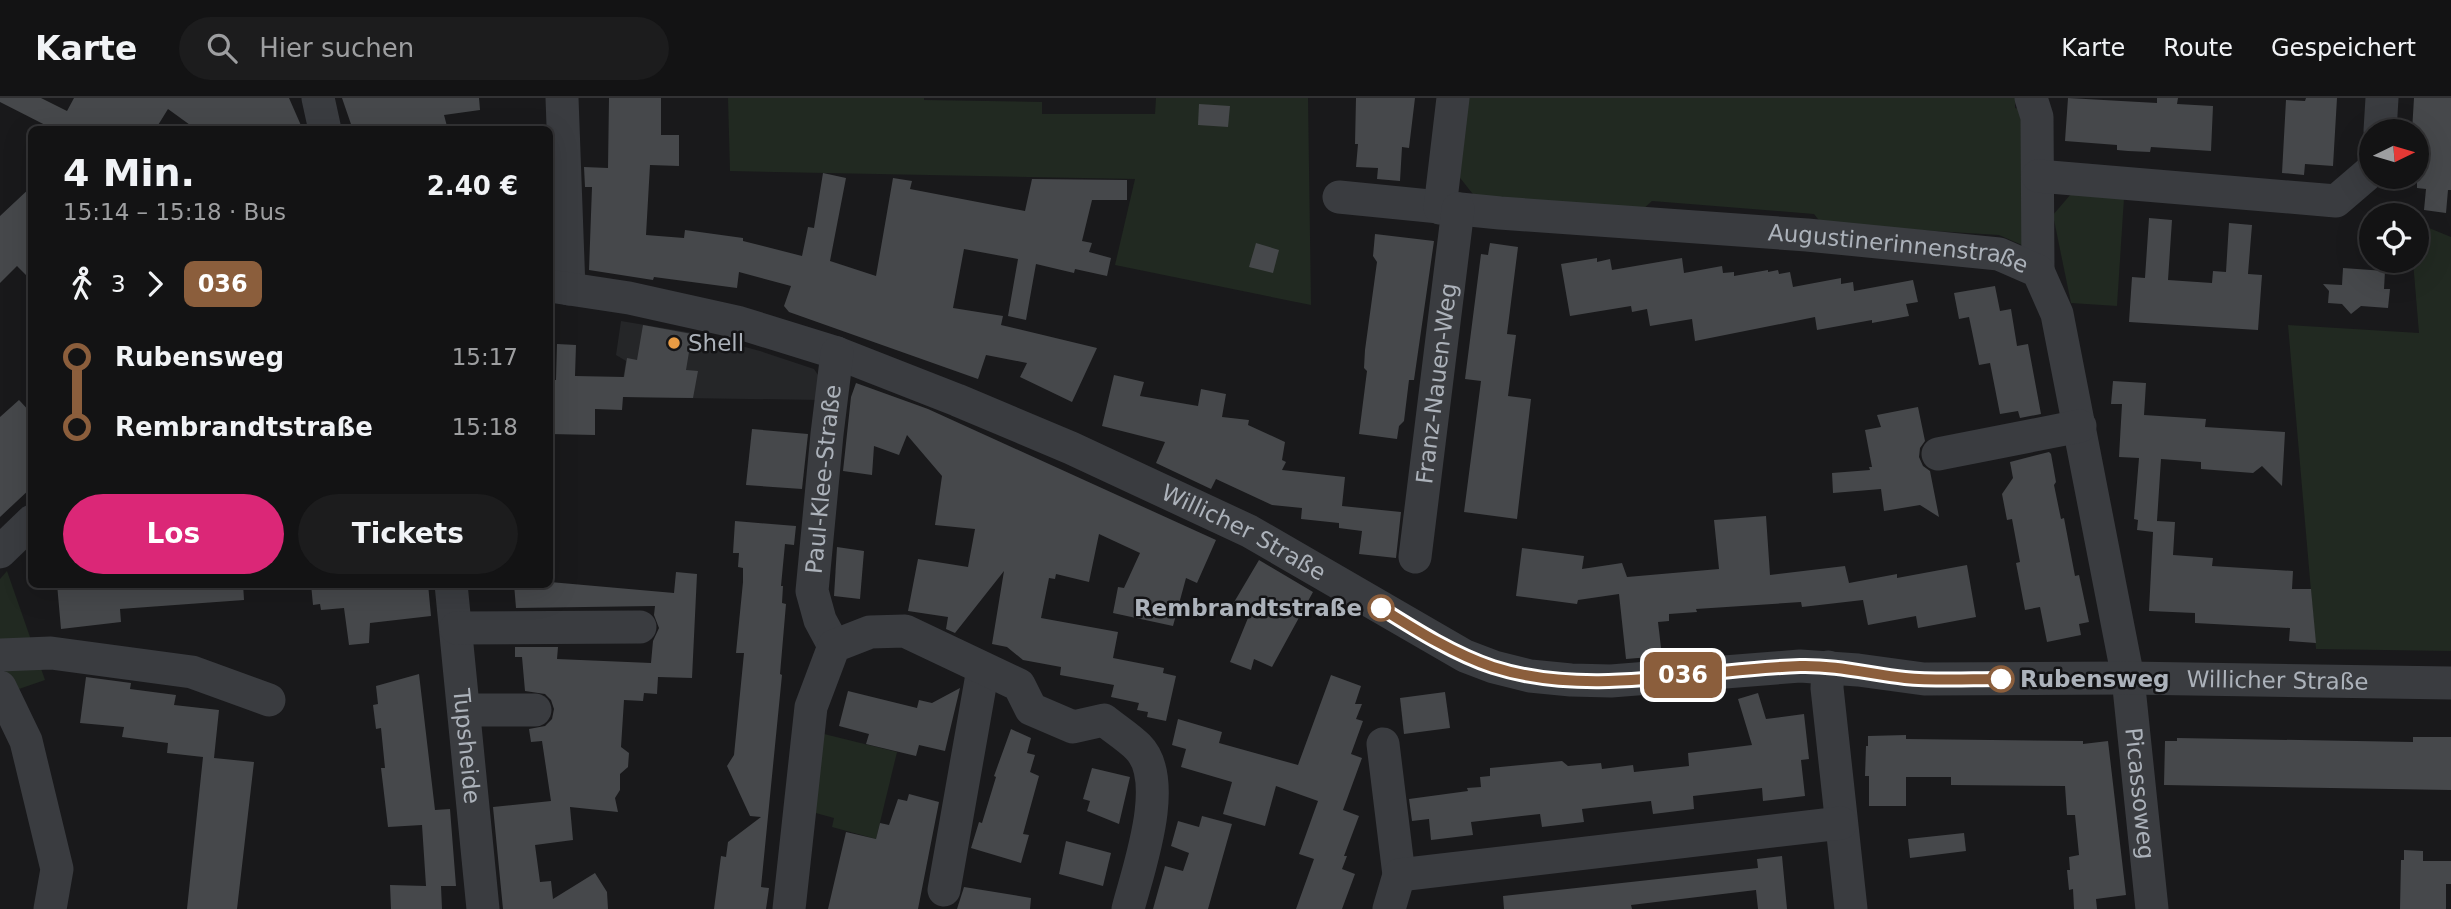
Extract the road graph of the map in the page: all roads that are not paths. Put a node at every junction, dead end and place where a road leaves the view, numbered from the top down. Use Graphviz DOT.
graph roads {
  1 [pos="318,98"];
  2 [pos="562,98"];
  3 [pos="1453,98"];
  4 [pos="2031,98"];
  5 [pos="2382,98"];
  6 [pos="2381,119"];
  7 [pos="324,126"];
  8 [pos="2038,176"];
  9 [pos="2359,181"];
  10 [pos="1339,197"];
  11 [pos="1449,209"];
  12 [pos="2038,271"];
  13 [pos="559,288"];
  14 [pos="837,352"];
  15 [pos="2080,426"];
  16 [pos="1938,454"];
  17 [pos="28,525"];
  18 [pos="0,552"];
  19 [pos="1415,557"];
  20 [pos="451,588"];
  21 [pos="640,627"];
  22 [pos="456,628"];
  23 [pos="834,646"];
  24 [pos="0,655"];
  25 [pos="1828,667"];
  26 [pos="983,669"];
  27 [pos="2128,678"];
  28 [pos="2451,683"];
  29 [pos="0,687"];
  30 [pos="269,700"];
  31 [pos="464,710"];
  32 [pos="535,710"];
  33 [pos="1383,744"];
  34 [pos="1841,823"];
  35 [pos="1399,875"];
  36 [pos="944,890"];
  37 [pos="50,909"];
  38 [pos="483,909"];
  39 [pos="789,909"];
  40 [pos="1128,909"];
  41 [pos="1389,909"];
  42 [pos="1851,909"];
  43 [pos="2152,909"];
  1 -- 7 [label="street"];
  2 -- 13 [label="street"];
  3 -- 11 [label="street, Franz-Nauen-Weg"];
  4 -- 8 [label="street"];
  5 -- 6 [label="street"];
  8 -- 9 [label="street"];
  8 -- 12 [label="street"];
  10 -- 11 [label="street, Augustinerinnenstraße"];
  11 -- 12 [label="street, Augustinerinnenstraße"];
  11 -- 19 [label="street, Franz-Nauen-Weg"];
  12 -- 15 [label="street, Augustinerinnenstraße"];
  13 -- 14 [label="street, Willicher Straße"];
  14 -- 23 [label="street, Paul-Klee-Straße"];
  14 -- 25 [label="street, Willicher Straße"];
  15 -- 16 [label="street"];
  15 -- 27 [label="street, Augustinerinnenstraße"];
  17 -- 18 [label="street"];
  20 -- 22 [label="street, Tupsheide"];
  21 -- 22 [label="street"];
  22 -- 31 [label="street, Tupsheide"];
  23 -- 26 [label="street"];
  23 -- 39 [label="street"];
  24 -- 30 [label="street"];
  25 -- 27 [label="street, Willicher Straße"];
  25 -- 34 [label="street"];
  26 -- 36 [label="street"];
  26 -- 40 [label="street"];
  27 -- 28 [label="street, Willicher Straße"];
  27 -- 43 [label="street, Picassoweg"];
  29 -- 37 [label="street"];
  31 -- 32 [label="street"];
  31 -- 38 [label="street, Tupsheide"];
  33 -- 35 [label="street"];
  34 -- 35 [label="street"];
  34 -- 42 [label="street"];
  35 -- 41 [label="street"];
}
